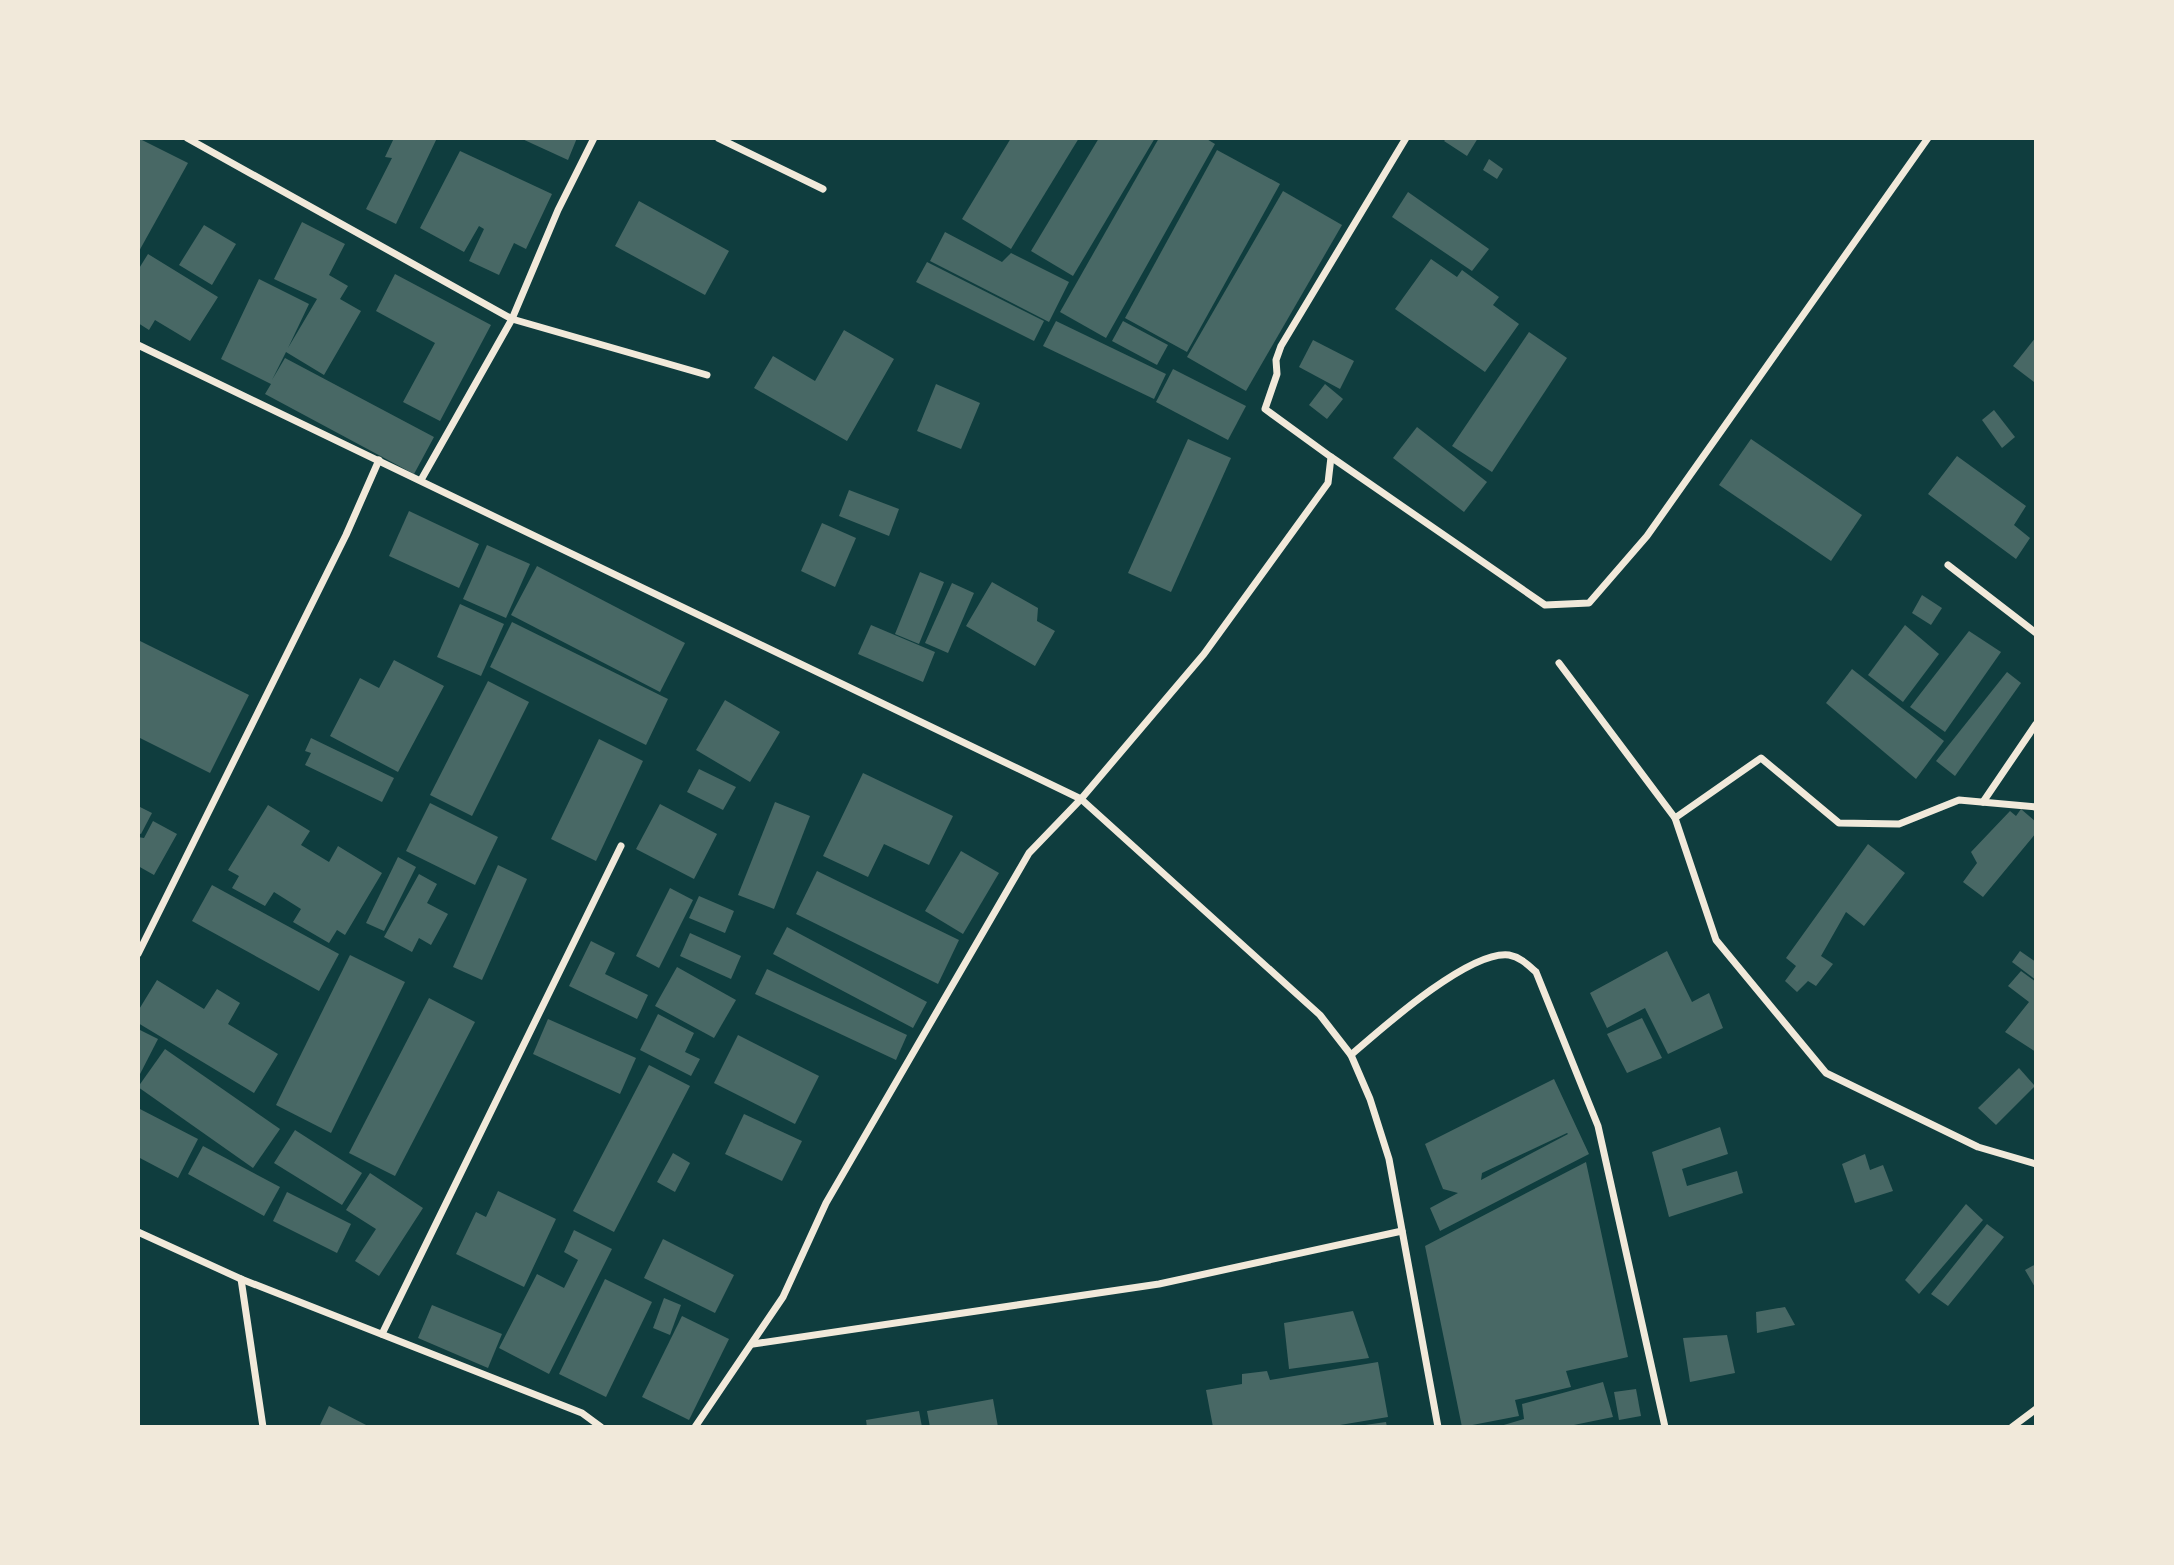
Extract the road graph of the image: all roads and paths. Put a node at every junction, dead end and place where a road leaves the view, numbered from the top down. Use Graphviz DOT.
graph roads {
  1 [pos="187,138"];
  2 [pos="594,138"];
  3 [pos="718,138"];
  4 [pos="1406,138"];
  5 [pos="1928,138"];
  6 [pos="823,189"];
  7 [pos="512,319"];
  8 [pos="138,345"];
  9 [pos="707,375"];
  10 [pos="1331,457"];
  11 [pos="379,460"];
  12 [pos="421,480"];
  13 [pos="1948,565"];
  14 [pos="2036,633"];
  15 [pos="1559,663"];
  16 [pos="2036,724"];
  17 [pos="1081,799"];
  18 [pos="1983,802"];
  19 [pos="2036,807"];
  20 [pos="1675,818"];
  21 [pos="621,846"];
  22 [pos="138,954"];
  23 [pos="1351,1055"];
  24 [pos="2036,1164"];
  25 [pos="1402,1231"];
  26 [pos="138,1232"];
  27 [pos="241,1279"];
  28 [pos="382,1334"];
  29 [pos="753,1344"];
  30 [pos="2036,1409"];
  31 [pos="263,1427"];
  32 [pos="601,1427"];
  33 [pos="695,1427"];
  34 [pos="1438,1427"];
  35 [pos="1665,1427"];
  36 [pos="2012,1427"];
  1 -- 7 [label="street"];
  2 -- 7 [label="street"];
  3 -- 6 [label="street"];
  4 -- 10 [label="street"];
  5 -- 10 [label="street"];
  7 -- 9 [label="street"];
  7 -- 12 [label="street"];
  8 -- 11 [label="street"];
  10 -- 17 [label="street"];
  11 -- 12 [label="street"];
  11 -- 22 [label="street"];
  12 -- 17 [label="street"];
  13 -- 14 [label="street"];
  15 -- 20 [label="street"];
  16 -- 18 [label="street"];
  17 -- 23 [label="street"];
  17 -- 29 [label="street"];
  18 -- 19 [label="street"];
  18 -- 20 [label="street"];
  20 -- 24 [label="street"];
  21 -- 28 [label="street"];
  23 -- 25 [label="street"];
  23 -- 35 [label="street"];
  25 -- 29 [label="street"];
  25 -- 34 [label="street"];
  26 -- 27 [label="street"];
  27 -- 28 [label="street"];
  27 -- 31 [label="street"];
  28 -- 32 [label="street"];
  29 -- 33 [label="street"];
  30 -- 36 [label="street"];
}
